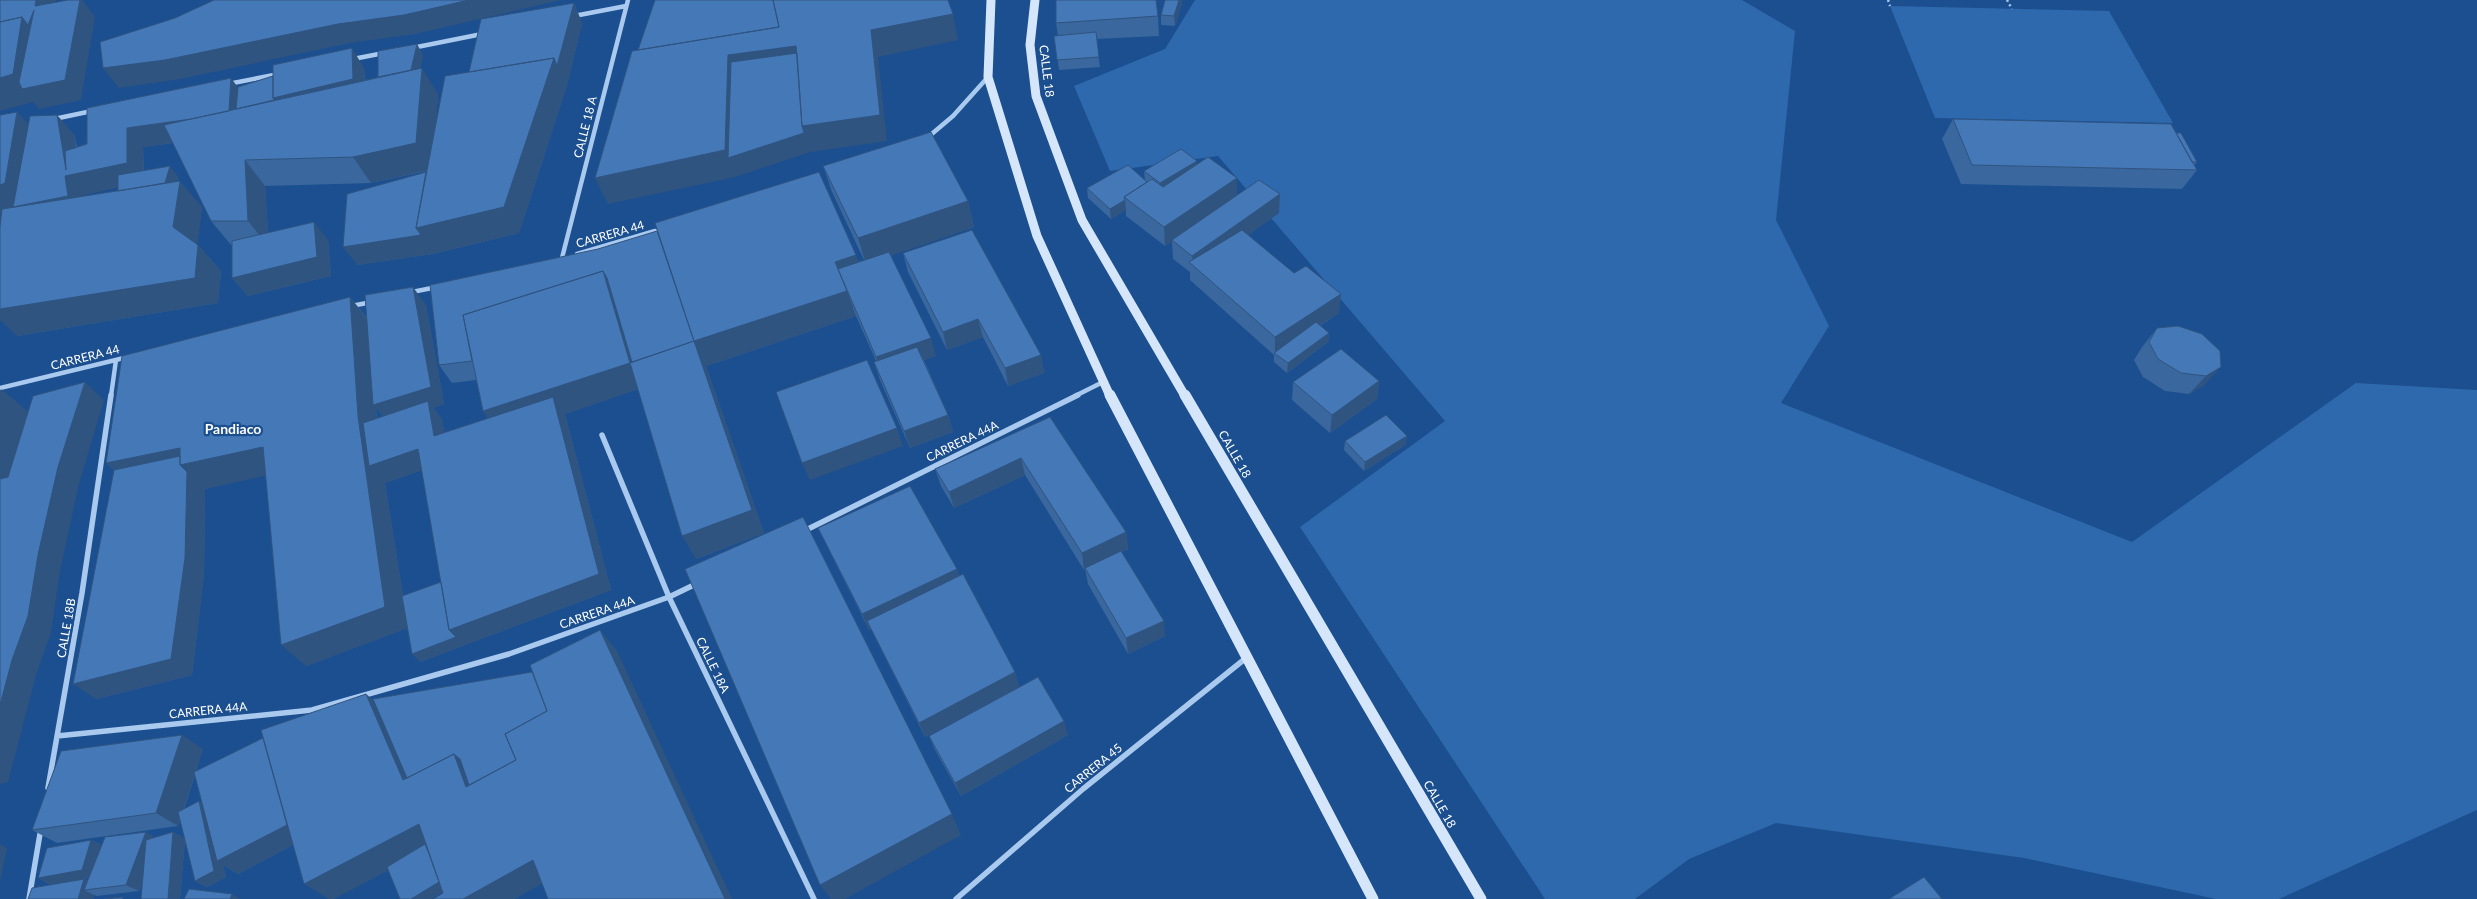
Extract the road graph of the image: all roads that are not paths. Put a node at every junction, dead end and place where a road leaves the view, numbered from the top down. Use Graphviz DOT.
graph roads {
  1 [pos="628,0"];
  2 [pos="991,0"];
  3 [pos="1035,0"];
  4 [pos="626,6"];
  5 [pos="568,17"];
  6 [pos="490,32"];
  7 [pos="403,50"];
  8 [pos="393,51"];
  9 [pos="345,61"];
  10 [pos="287,72"];
  11 [pos="988,77"];
  12 [pos="219,86"];
  13 [pos="94,110"];
  14 [pos="46,120"];
  15 [pos="925,140"];
  16 [pos="666,228"];
  17 [pos="562,258"];
  18 [pos="552,260"];
  19 [pos="446,285"];
  20 [pos="407,294"];
  21 [pos="378,300"];
  22 [pos="349,307"];
  23 [pos="136,355"];
  24 [pos="116,360"];
  25 [pos="1103,382"];
  26 [pos="0,388"];
  27 [pos="602,435"];
  28 [pos="793,536"];
  29 [pos="705,580"];
  30 [pos="669,598"];
  31 [pos="1246,657"];
  32 [pos="58,736"];
  33 [pos="47,793"];
  34 [pos="42,822"];
  35 [pos="29,899"];
  36 [pos="814,899"];
  37 [pos="956,899"];
  38 [pos="1373,899"];
  39 [pos="1481,899"];
  1 -- 4 [label="street, CALLE 18 A"];
  2 -- 11 [label="main road"];
  3 -- 39 [label="main road, CALLE 18"];
  4 -- 5 [label="street"];
  4 -- 17 [label="street, CALLE 18 A"];
  6 -- 7 [label="street"];
  8 -- 9 [label="street"];
  10 -- 12 [label="street"];
  11 -- 15 [label="street"];
  11 -- 25 [label="main road"];
  13 -- 14 [label="street"];
  16 -- 17 [label="street, CARRERA 44"];
  17 -- 18 [label="street, CARRERA 44"];
  19 -- 20 [label="street"];
  21 -- 22 [label="street"];
  23 -- 24 [label="street, CARRERA 44"];
  24 -- 26 [label="street, CARRERA 44"];
  24 -- 32 [label="street, CALLE 18B"];
  25 -- 28 [label="street, CARRERA 44A"];
  25 -- 31 [label="main road"];
  27 -- 30 [label="street, CALLE 18A"];
  29 -- 30 [label="street, CARRERA 44A"];
  30 -- 32 [label="street, CARRERA 44A"];
  30 -- 36 [label="street, CALLE 18A"];
  31 -- 37 [label="street, CARRERA 45"];
  31 -- 38 [label="main road"];
  32 -- 33 [label="street, CALLE 18B"];
  34 -- 35 [label="street"];
}
